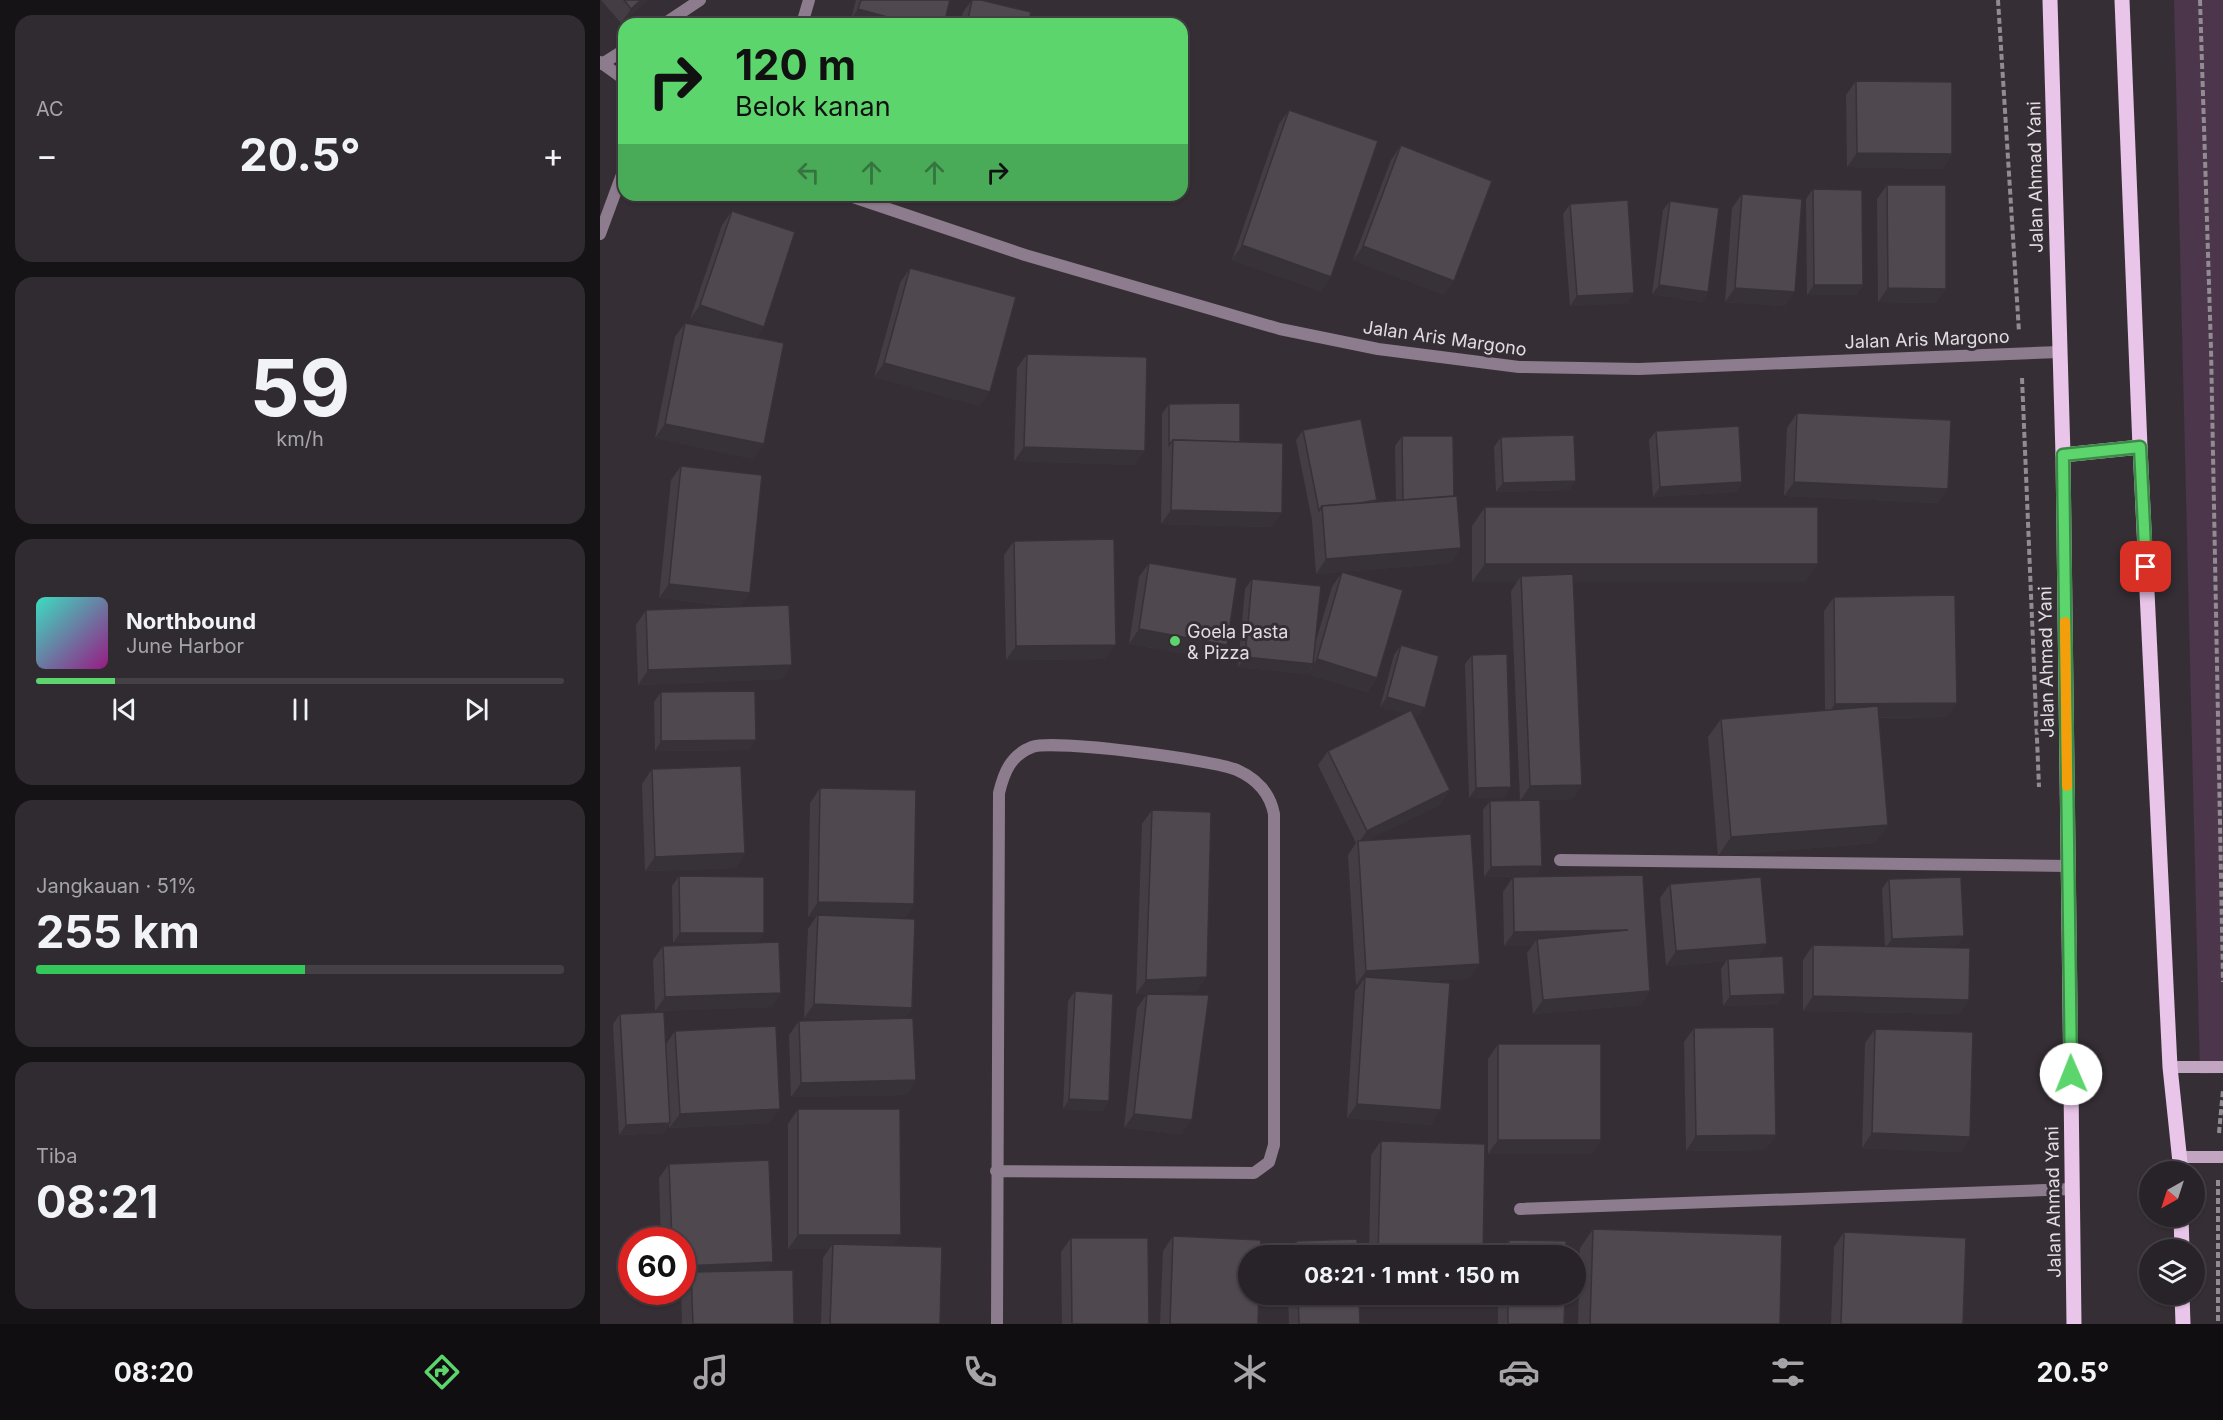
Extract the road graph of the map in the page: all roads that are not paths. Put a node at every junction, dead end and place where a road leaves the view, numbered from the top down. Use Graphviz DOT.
graph roads {
  1 [pos="700,0"];
  2 [pos="809,0"];
  3 [pos="2050,0"];
  4 [pos="2122,0"];
  5 [pos="673,18"];
  6 [pos="804,18"];
  7 [pos="618,53"];
  8 [pos="601,63"];
  9 [pos="618,76"];
  10 [pos="618,185"];
  11 [pos="865,201"];
  12 [pos="600,234"];
  13 [pos="2059,352"];
  14 [pos="2140,447"];
  15 [pos="2063,455"];
  16 [pos="1560,860"];
  17 [pos="2068,866"];
  18 [pos="2170,1067"];
  19 [pos="2223,1067"];
  20 [pos="2220,1157"];
  21 [pos="2181,1161"];
  22 [pos="2198,1161"];
  23 [pos="996,1171"];
  24 [pos="2073,1189"];
  25 [pos="1520,1209"];
  26 [pos="2182,1305"];
  27 [pos="997,1324"];
  28 [pos="2074,1324"];
  29 [pos="2183,1324"];
  1 -- 5 [label="street"];
  2 -- 6 [label="street"];
  3 -- 13 [label="main road, Jalan Ahmad Yani"];
  4 -- 14 [label="main road"];
  7 -- 8 [label="street"];
  8 -- 9 [label="street"];
  10 -- 12 [label="street"];
  11 -- 13 [label="street, Jalan Aris Margono"];
  13 -- 15 [label="main road, Jalan Ahmad Yani"];
  14 -- 15 [label="main road"];
  14 -- 18 [label="main road"];
  15 -- 17 [label="main road, Jalan Ahmad Yani"];
  16 -- 17 [label="street"];
  17 -- 24 [label="main road, Jalan Ahmad Yani"];
  18 -- 19 [label="street"];
  18 -- 21 [label="main road"];
  20 -- 22 [label="street"];
  23 -- 23 [label="street"];
  23 -- 27 [label="street"];
  24 -- 25 [label="street"];
  24 -- 28 [label="main road, Jalan Ahmad Yani"];
  26 -- 29 [label="main road"];
}
